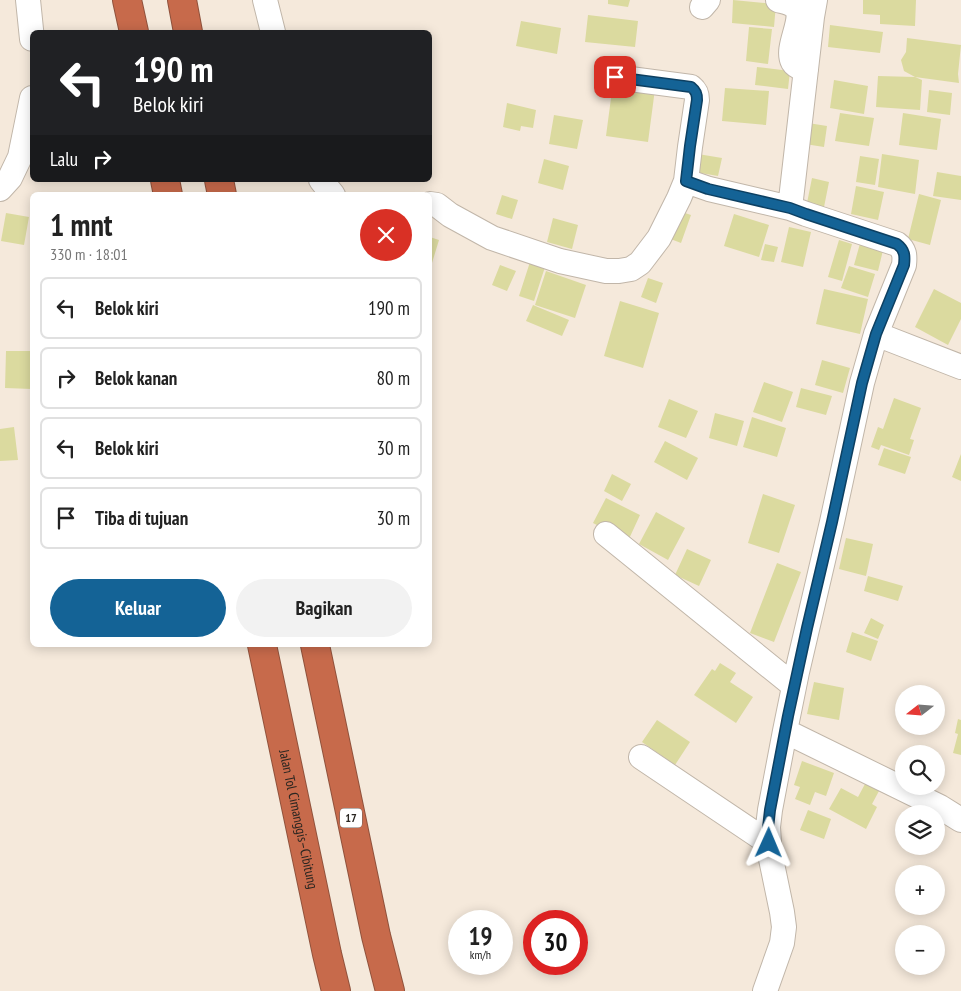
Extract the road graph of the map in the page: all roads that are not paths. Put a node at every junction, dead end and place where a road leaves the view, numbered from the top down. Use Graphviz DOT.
graph roads {
  1 [pos="28,0"];
  2 [pos="127,0"];
  3 [pos="182,0"];
  4 [pos="264,0"];
  5 [pos="778,0"];
  6 [pos="815,0"];
  7 [pos="31,30"];
  8 [pos="134,30"];
  9 [pos="188,30"];
  10 [pos="272,30"];
  11 [pos="806,70"];
  12 [pos="615,77"];
  13 [pos="30,108"];
  14 [pos="686,181"];
  15 [pos="323,182"];
  16 [pos="0,189"];
  17 [pos="331,192"];
  18 [pos="432,204"];
  19 [pos="790,208"];
  20 [pos="876,334"];
  21 [pos="961,367"];
  22 [pos="606,534"];
  23 [pos="262,647"];
  24 [pos="315,647"];
  25 [pos="794,686"];
  26 [pos="785,731"];
  27 [pos="641,757"];
  28 [pos="961,820"];
  29 [pos="769,843"];
  30 [pos="336,991"];
  31 [pos="390,991"];
  32 [pos="765,991"];
  1 -- 7 [label="street"];
  2 -- 8 [label="highway"];
  3 -- 9 [label="highway"];
  4 -- 10 [label="street"];
  5 -- 11 [label="street"];
  6 -- 11 [label="street"];
  11 -- 19 [label="street"];
  12 -- 14 [label="street"];
  13 -- 16 [label="street"];
  14 -- 18 [label="street"];
  14 -- 19 [label="street"];
  15 -- 17 [label="street"];
  19 -- 20 [label="street"];
  20 -- 21 [label="street"];
  20 -- 25 [label="street"];
  22 -- 25 [label="street"];
  23 -- 30 [label="highway, Jalan Tol Cimanggis–Cibitung"];
  24 -- 31 [label="highway, 17"];
  25 -- 26 [label="street"];
  26 -- 28 [label="street"];
  26 -- 29 [label="street"];
  27 -- 29 [label="street"];
  29 -- 32 [label="street"];
}
